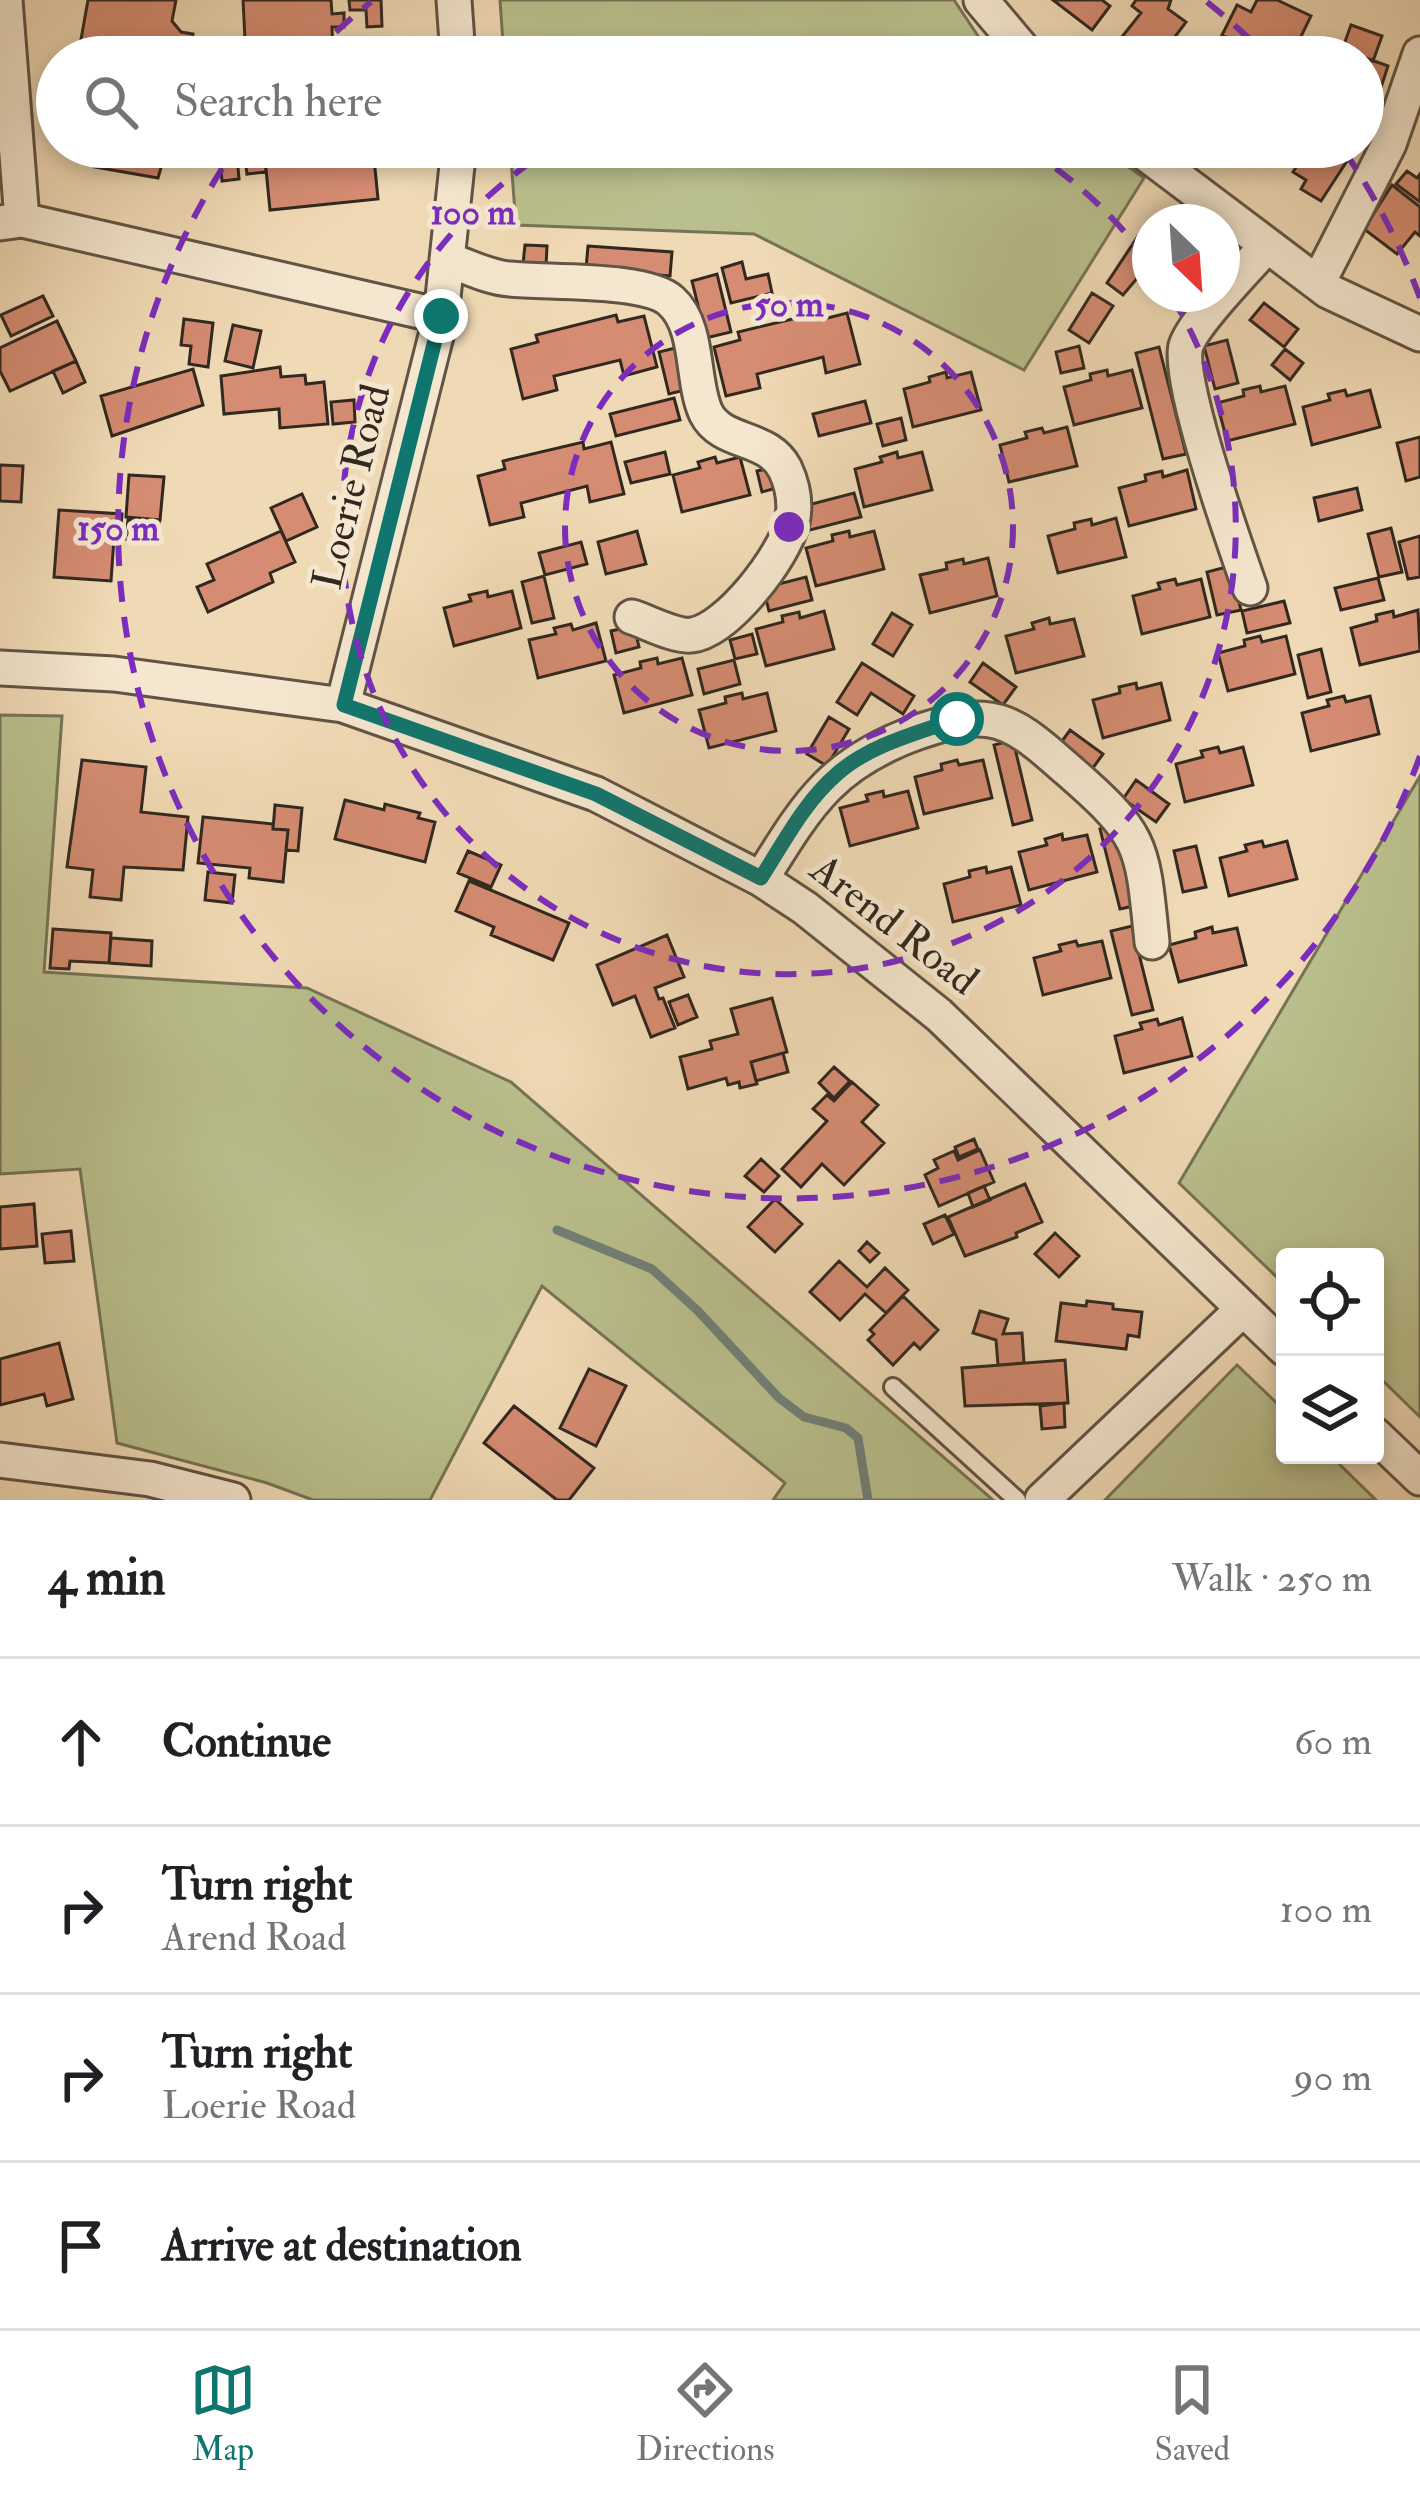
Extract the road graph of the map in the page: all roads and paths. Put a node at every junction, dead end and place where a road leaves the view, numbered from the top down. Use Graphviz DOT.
graph roads {
  1 [pos="5,0"];
  2 [pos="454,0"];
  3 [pos="981,0"];
  4 [pos="457,36"];
  5 [pos="1011,36"];
  6 [pos="1420,54"];
  7 [pos="1384,154"];
  8 [pos="457,168"];
  9 [pos="1165,168"];
  10 [pos="1377,168"];
  11 [pos="11,221"];
  12 [pos="1267,245"];
  13 [pos="449,260"];
  14 [pos="1318,283"];
  15 [pos="441,316"];
  16 [pos="1420,334"];
  17 [pos="1250,588"];
  18 [pos="632,617"];
  19 [pos="0,668"];
  20 [pos="344,705"];
  21 [pos="761,878"];
  22 [pos="1152,942"];
  23 [pos="1243,1309"];
  24 [pos="1276,1340"];
  25 [pos="893,1388"];
  26 [pos="1384,1444"];
  27 [pos="0,1460"];
  28 [pos="1420,1478"];
  29 [pos="233,1500"];
  30 [pos="1018,1500"];
  31 [pos="1042,1500"];
  1 -- 11 [label="street"];
  2 -- 4 [label="street"];
  3 -- 5 [label="street"];
  6 -- 7 [label="street"];
  8 -- 13 [label="street, Loerie Road"];
  9 -- 12 [label="street"];
  10 -- 14 [label="street"];
  11 -- 15 [label="street"];
  12 -- 14 [label="street"];
  12 -- 17 [label="street"];
  13 -- 15 [label="street, Loerie Road"];
  13 -- 18 [label="street"];
  14 -- 16 [label="street"];
  15 -- 20 [label="street, Loerie Road"];
  19 -- 20 [label="street, Arend Road"];
  20 -- 21 [label="street, Arend Road"];
  21 -- 22 [label="street"];
  21 -- 23 [label="street, Arend Road"];
  23 -- 24 [label="street, Arend Road"];
  23 -- 31 [label="street"];
  25 -- 30 [label="lane"];
  26 -- 28 [label="street"];
  27 -- 29 [label="street"];
}
